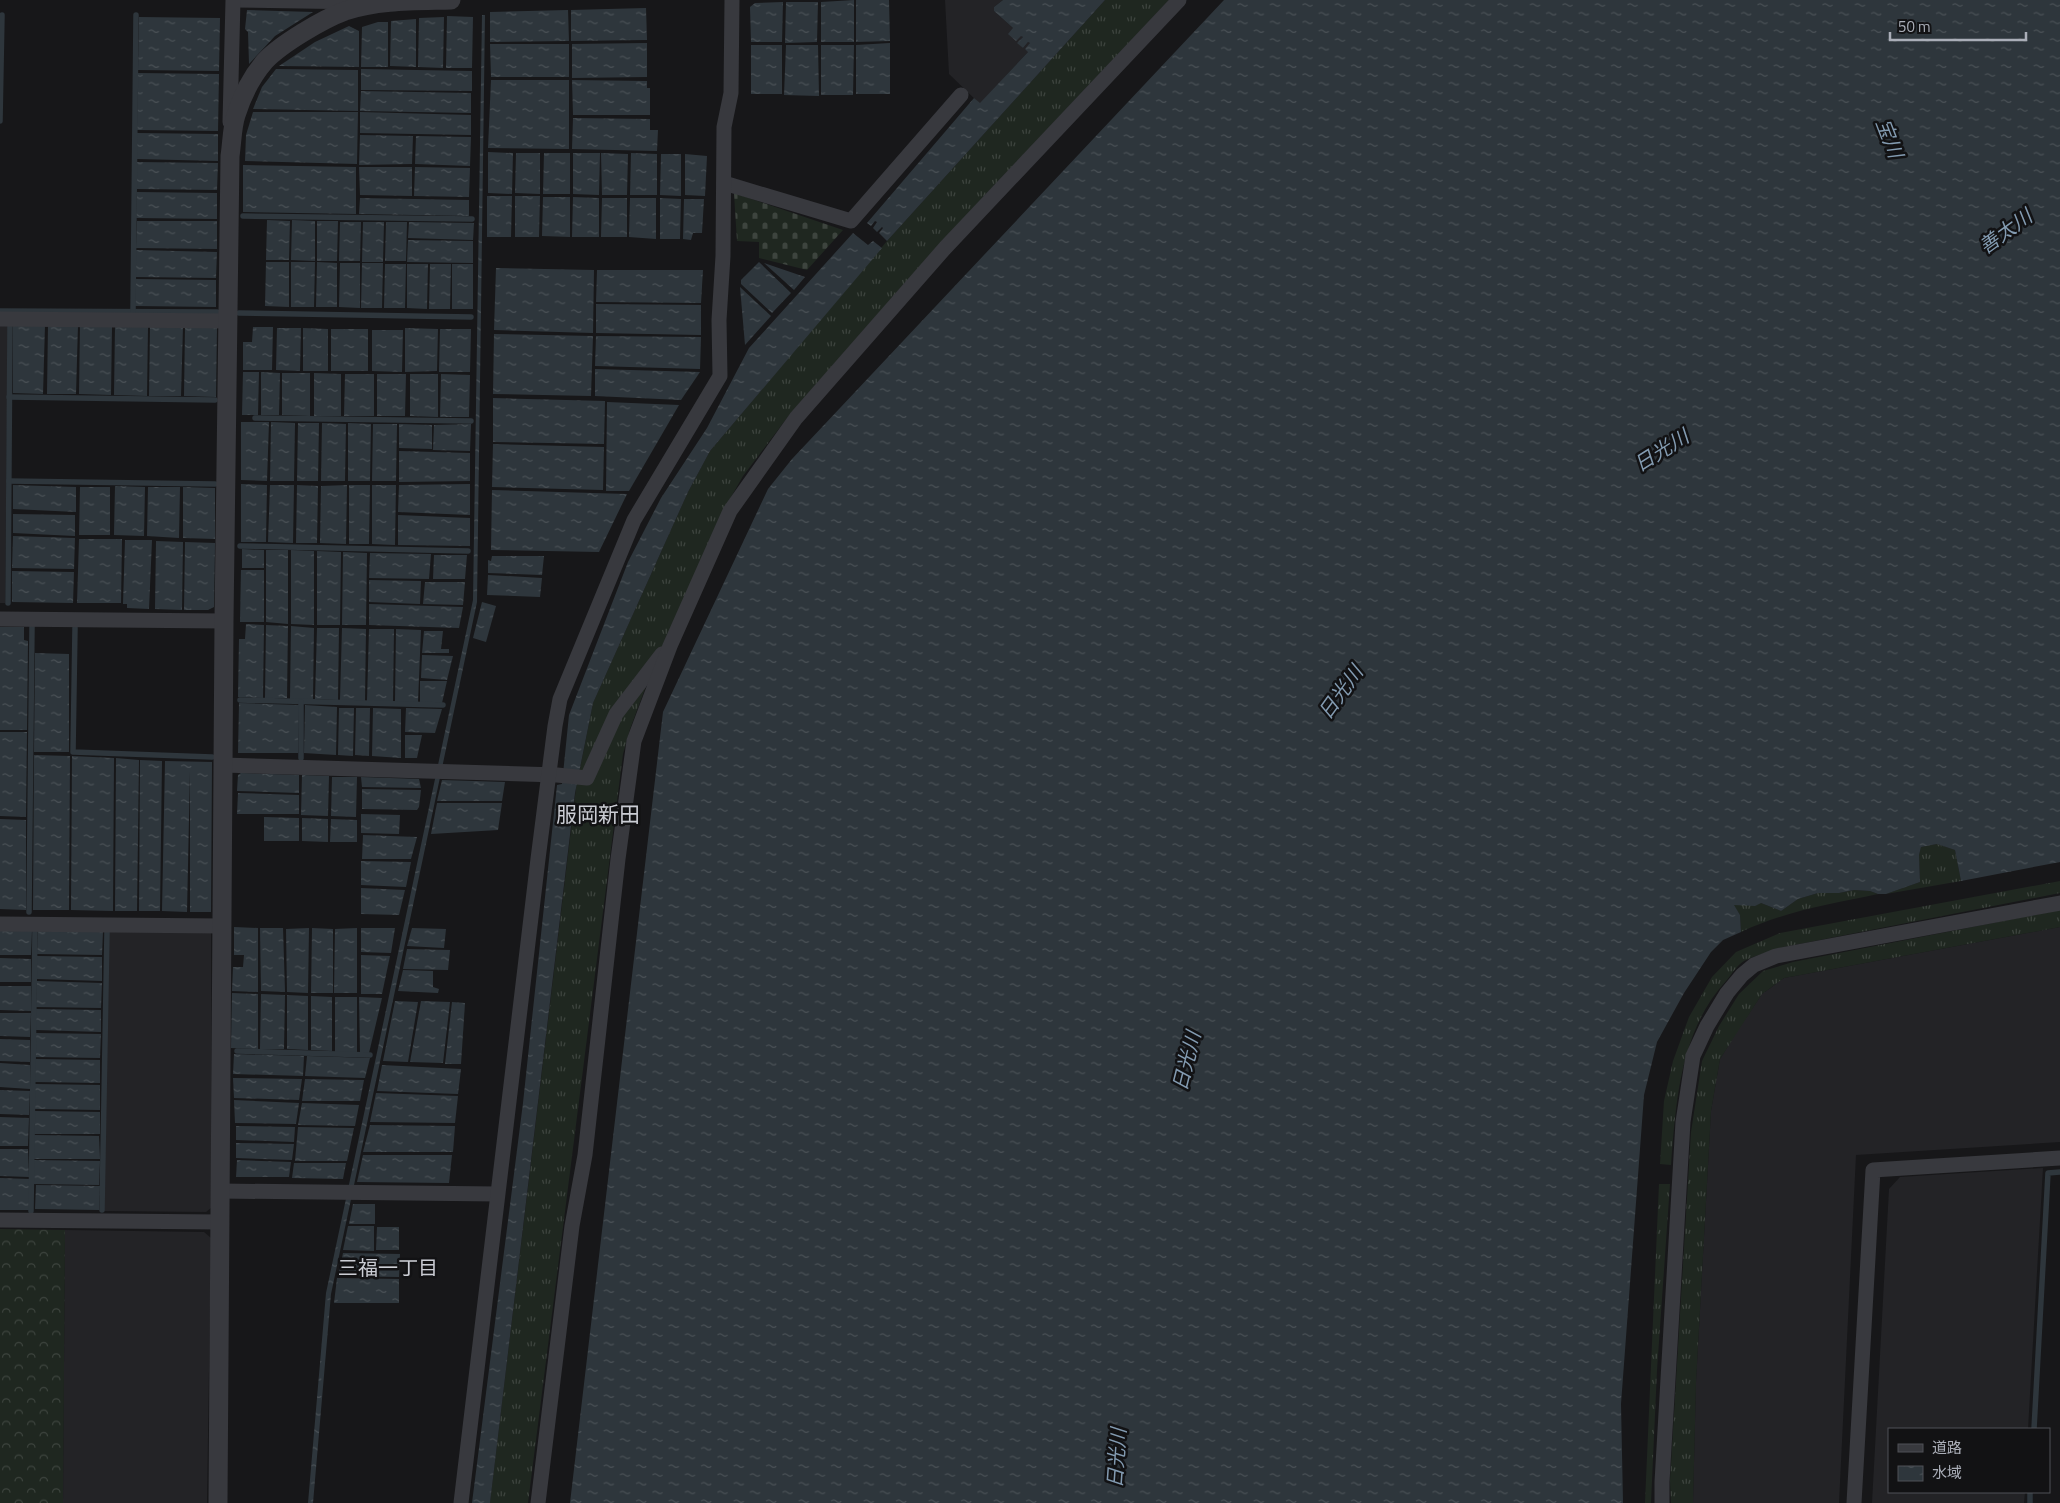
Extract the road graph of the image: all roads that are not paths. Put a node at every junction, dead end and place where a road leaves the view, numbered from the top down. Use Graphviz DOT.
graph roads {
  1 [pos="234,0"];
  2 [pos="450,0"];
  3 [pos="732,0"];
  4 [pos="1179,0"];
  5 [pos="390,1"];
  6 [pos="961,95"];
  7 [pos="230,156"];
  8 [pos="724,183"];
  9 [pos="0,319"];
  10 [pos="228,321"];
  11 [pos="0,619"];
  12 [pos="224,622"];
  13 [pos="670,646"];
  14 [pos="223,765"];
  15 [pos="553,775"];
  16 [pos="2060,903"];
  17 [pos="0,924"];
  18 [pos="222,926"];
  19 [pos="2060,1158"];
  20 [pos="220,1191"];
  21 [pos="497,1194"];
  22 [pos="0,1220"];
  23 [pos="220,1222"];
  24 [pos="218,1503"];
  25 [pos="461,1503"];
  26 [pos="538,1503"];
  27 [pos="1662,1503"];
  28 [pos="1854,1503"];
  1 -- 5 [label="street"];
  1 -- 7 [label="street"];
  2 -- 5 [label="street"];
  3 -- 8 [label="street"];
  4 -- 13 [label="street"];
  5 -- 7 [label="street"];
  6 -- 8 [label="street"];
  7 -- 10 [label="street"];
  8 -- 15 [label="street"];
  9 -- 10 [label="street"];
  10 -- 12 [label="street"];
  11 -- 12 [label="street"];
  12 -- 14 [label="street"];
  13 -- 15 [label="street"];
  13 -- 26 [label="street"];
  14 -- 15 [label="street"];
  14 -- 18 [label="street"];
  15 -- 21 [label="street"];
  16 -- 27 [label="street"];
  17 -- 18 [label="street"];
  18 -- 20 [label="street"];
  19 -- 28 [label="street"];
  20 -- 21 [label="street"];
  20 -- 23 [label="street"];
  21 -- 25 [label="street"];
  22 -- 23 [label="street"];
  23 -- 24 [label="street"];
}
